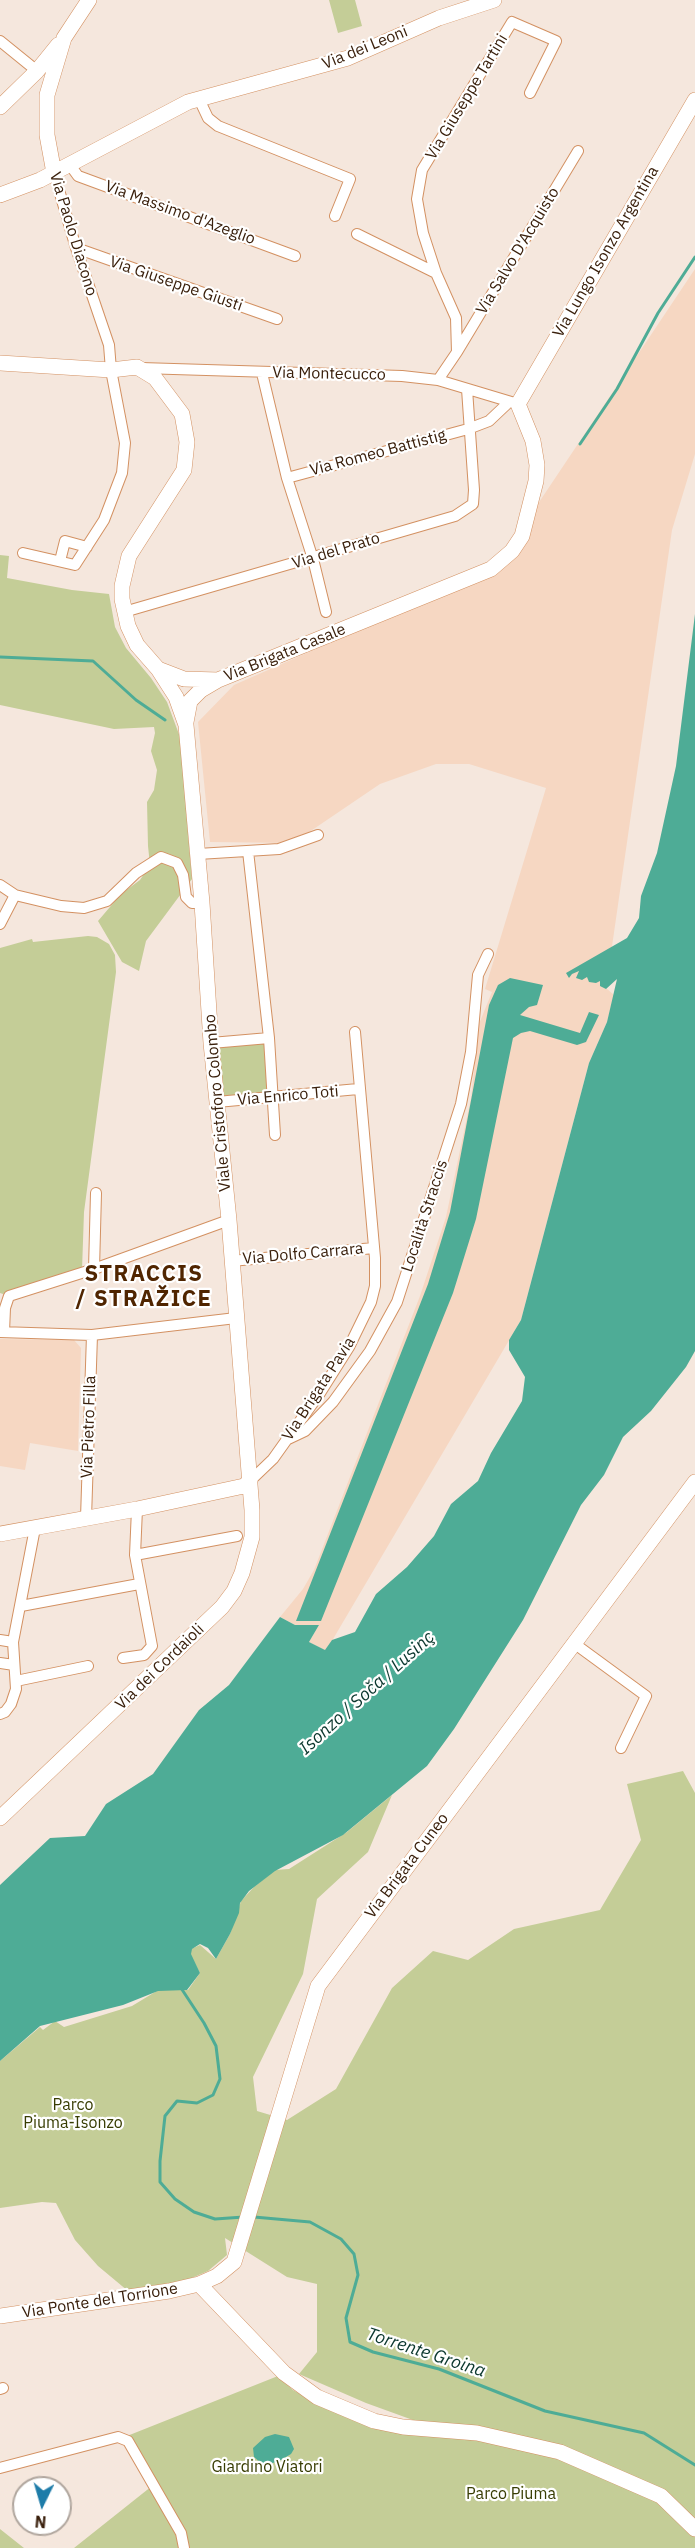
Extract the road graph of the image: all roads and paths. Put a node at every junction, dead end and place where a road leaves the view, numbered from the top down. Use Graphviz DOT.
graph roads {
  1 [pos="89,0"];
  2 [pos="494,0"];
  3 [pos="64,38"];
  4 [pos="0,41"];
  5 [pos="37,71"];
  6 [pos="26,82"];
  7 [pos="530,93"];
  8 [pos="47,95"];
  9 [pos="199,99"];
  10 [pos="695,100"];
  11 [pos="0,107"];
  12 [pos="579,151"];
  13 [pos="70,165"];
  14 [pos="54,173"];
  15 [pos="0,195"];
  16 [pos="335,216"];
  17 [pos="357,234"];
  18 [pos="76,248"];
  19 [pos="295,256"];
  20 [pos="436,273"];
  21 [pos="277,319"];
  22 [pos="457,352"];
  23 [pos="0,363"];
  24 [pos="137,368"];
  25 [pos="111,370"];
  26 [pos="262,373"];
  27 [pos="438,380"];
  28 [pos="467,389"];
  29 [pos="513,404"];
  30 [pos="468,429"];
  31 [pos="287,478"];
  32 [pos="87,547"];
  33 [pos="23,553"];
  34 [pos="313,559"];
  35 [pos="60,561"];
  36 [pos="124,612"];
  37 [pos="326,612"];
  38 [pos="158,669"];
  39 [pos="218,680"];
  40 [pos="186,725"];
  41 [pos="318,835"];
  42 [pos="248,851"];
  43 [pos="198,854"];
  44 [pos="0,885"];
  45 [pos="15,895"];
  46 [pos="202,903"];
  47 [pos="0,924"];
  48 [pos="488,954"];
  49 [pos="355,1032"];
  50 [pos="269,1038"];
  51 [pos="212,1043"];
  52 [pos="358,1089"];
  53 [pos="273,1097"];
  54 [pos="217,1102"];
  55 [pos="275,1135"];
  56 [pos="96,1193"];
  57 [pos="229,1220"];
  58 [pos="374,1248"];
  59 [pos="231,1261"];
  60 [pos="94,1269"];
  61 [pos="236,1318"];
  62 [pos="2,1332"];
  63 [pos="92,1335"];
  64 [pos="286,1440"];
  65 [pos="250,1481"];
  66 [pos="695,1482"];
  67 [pos="137,1509"];
  68 [pos="86,1518"];
  69 [pos="35,1528"];
  70 [pos="0,1534"];
  71 [pos="237,1536"];
  72 [pos="135,1555"];
  73 [pos="139,1584"];
  74 [pos="21,1606"];
  75 [pos="0,1640"];
  76 [pos="13,1642"];
  77 [pos="575,1644"];
  78 [pos="123,1658"];
  79 [pos="0,1663"];
  80 [pos="14,1665"];
  81 [pos="88,1666"];
  82 [pos="16,1681"];
  83 [pos="0,1714"];
  84 [pos="621,1748"];
  85 [pos="0,1818"];
  86 [pos="199,2284"];
  87 [pos="0,2316"];
  88 [pos="0,2468"];
  89 [pos="695,2529"];
  90 [pos="184,2548"];
  1 -- 3 [label="street, Via Paolo Diacono"];
  2 -- 9 [label="street, Via dei Leoni"];
  3 -- 5 [label="street"];
  3 -- 8 [label="street, Via Paolo Diacono"];
  4 -- 5 [label="street"];
  5 -- 6 [label="street"];
  6 -- 8 [label="street"];
  6 -- 11 [label="street"];
  7 -- 20 [label="street, Via Giuseppe Tartini"];
  8 -- 14 [label="street, Via Paolo Diacono"];
  9 -- 13 [label="street, Via dei Leoni"];
  9 -- 16 [label="street"];
  10 -- 29 [label="street, Via Lungo Isonzo Argentina"];
  12 -- 22 [label="street, Via Salvo D'Acquisto"];
  13 -- 14 [label="street, Via dei Leoni"];
  13 -- 19 [label="street, Via Massimo d'Azeglio"];
  14 -- 15 [label="street, Via dei Leoni"];
  14 -- 18 [label="street, Via Paolo Diacono"];
  17 -- 20 [label="street"];
  18 -- 21 [label="street, Via Giuseppe Giusti"];
  18 -- 25 [label="street, Via Paolo Diacono"];
  20 -- 22 [label="street"];
  22 -- 27 [label="street, Via Salvo D'Acquisto"];
  23 -- 25 [label="street"];
  24 -- 25 [label="street"];
  24 -- 26 [label="street, Via Montecucco"];
  24 -- 36 [label="street, Via Brigata Casale"];
  25 -- 32 [label="street, Via Paolo Diacono"];
  26 -- 27 [label="street, Via Montecucco"];
  26 -- 31 [label="street"];
  27 -- 28 [label="street, Via Montecucco"];
  28 -- 29 [label="street, Via Montecucco"];
  28 -- 30 [label="street, Via Romeo Battistig"];
  29 -- 30 [label="street, Via Romeo Battistig"];
  29 -- 39 [label="street, Via Brigata Casale"];
  30 -- 31 [label="street, Via Romeo Battistig"];
  30 -- 34 [label="street, Via del Prato"];
  31 -- 34 [label="street"];
  32 -- 35 [label="street, Via Paolo Diacono"];
  32 -- 35 [label="street"];
  33 -- 35 [label="street"];
  34 -- 36 [label="street, Via del Prato"];
  34 -- 37 [label="street"];
  36 -- 38 [label="street, Via Brigata Casale"];
  38 -- 39 [label="street, Via Brigata Casale"];
  38 -- 40 [label="street, Viale Cristoforo Colombo"];
  39 -- 40 [label="street, Viale Cristoforo Colombo"];
  40 -- 43 [label="street, Viale Cristoforo Colombo"];
  41 -- 42 [label="street"];
  42 -- 43 [label="street"];
  42 -- 50 [label="street"];
  43 -- 46 [label="street, Viale Cristoforo Colombo"];
  44 -- 45 [label="street"];
  45 -- 46 [label="street"];
  45 -- 47 [label="street"];
  46 -- 51 [label="street, Viale Cristoforo Colombo"];
  48 -- 64 [label="street, Località Straccis"];
  49 -- 52 [label="street, Via Brigata Pavia"];
  50 -- 51 [label="street"];
  50 -- 53 [label="street"];
  51 -- 54 [label="street, Viale Cristoforo Colombo"];
  52 -- 53 [label="street, Via Enrico Toti"];
  52 -- 58 [label="street, Via Brigata Pavia"];
  53 -- 54 [label="street, Via Enrico Toti"];
  53 -- 55 [label="street"];
  54 -- 57 [label="street, Viale Cristoforo Colombo"];
  56 -- 60 [label="street"];
  57 -- 59 [label="street, Viale Cristoforo Colombo"];
  57 -- 60 [label="street"];
  58 -- 59 [label="street, Via Dolfo Carrara"];
  58 -- 64 [label="street, Via Brigata Pavia"];
  59 -- 61 [label="street, Viale Cristoforo Colombo"];
  60 -- 62 [label="street"];
  61 -- 63 [label="street"];
  61 -- 65 [label="street, Viale Cristoforo Colombo"];
  62 -- 63 [label="street"];
  63 -- 68 [label="street, Via Pietro Filla"];
  64 -- 65 [label="street, Via Brigata Pavia"];
  65 -- 67 [label="street, Via Brigata Pavia"];
  65 -- 85 [label="street, Via dei Cordaioli"];
  66 -- 77 [label="street, Via Brigata Cuneo"];
  67 -- 68 [label="street, Via Brigata Pavia"];
  67 -- 72 [label="street"];
  68 -- 69 [label="street, Via Brigata Pavia"];
  69 -- 70 [label="street, Via Brigata Pavia"];
  69 -- 74 [label="street"];
  71 -- 72 [label="street"];
  72 -- 73 [label="street"];
  73 -- 74 [label="street"];
  73 -- 78 [label="street"];
  74 -- 76 [label="street"];
  75 -- 76 [label="street"];
  76 -- 80 [label="street"];
  77 -- 84 [label="street"];
  77 -- 86 [label="street, Via Brigata Cuneo"];
  79 -- 80 [label="street"];
  80 -- 82 [label="street"];
  81 -- 82 [label="street"];
  82 -- 83 [label="street"];
  86 -- 87 [label="street, Via Ponte del Torrione"];
  86 -- 89 [label="street"];
  88 -- 90 [label="street"];
}
